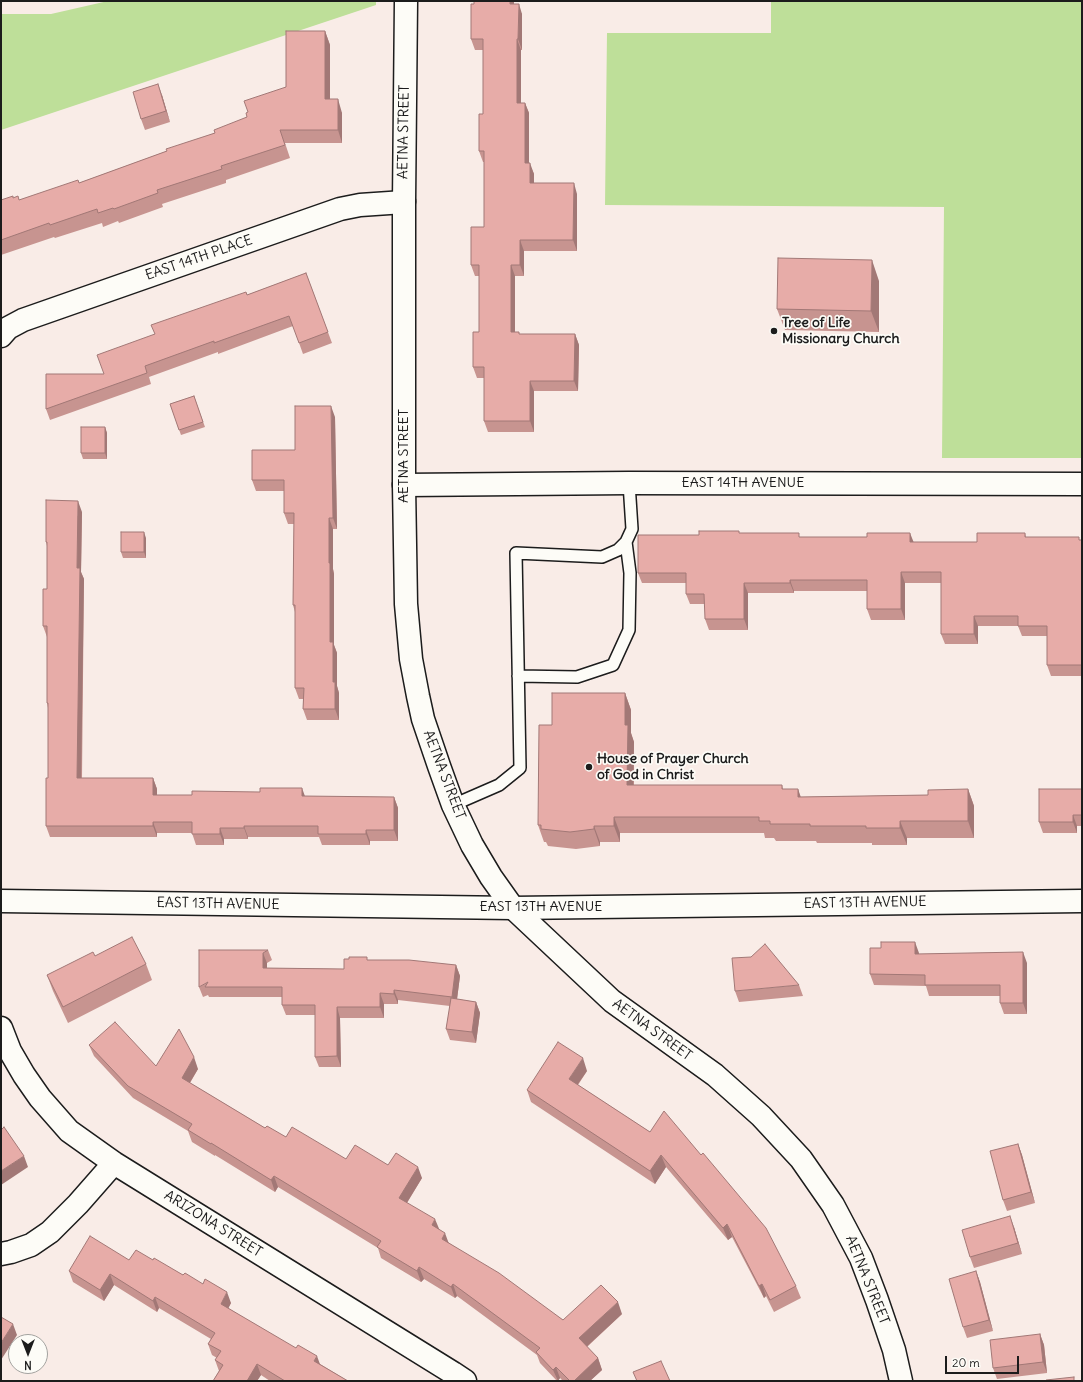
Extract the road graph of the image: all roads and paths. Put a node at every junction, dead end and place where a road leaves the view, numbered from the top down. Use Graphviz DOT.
graph roads {
  1 [pos="406,1"];
  2 [pos="404,202"];
  3 [pos="1,336"];
  4 [pos="629,483"];
  5 [pos="1082,484"];
  6 [pos="404,485"];
  7 [pos="626,542"];
  8 [pos="518,676"];
  9 [pos="454,805"];
  10 [pos="1,901"];
  11 [pos="1082,901"];
  12 [pos="514,908"];
  13 [pos="1,1028"];
  14 [pos="114,1162"];
  15 [pos="1,1254"];
  16 [pos="465,1381"];
  17 [pos="901,1381"];
  1 -- 2 [label="street, AETNA STREET"];
  2 -- 3 [label="street, EAST 14TH PLACE"];
  2 -- 6 [label="street, AETNA STREET"];
  4 -- 5 [label="street, EAST 14TH AVENUE"];
  4 -- 6 [label="street, EAST 14TH AVENUE"];
  4 -- 7 [label="lane"];
  6 -- 9 [label="street, AETNA STREET"];
  7 -- 8 [label="lane"];
  7 -- 8 [label="lane"];
  8 -- 9 [label="lane"];
  9 -- 12 [label="street, AETNA STREET"];
  10 -- 12 [label="street, EAST 13TH AVENUE"];
  11 -- 12 [label="street, EAST 13TH AVENUE"];
  12 -- 17 [label="street, AETNA STREET"];
  13 -- 14 [label="street, ARIZONA STREET"];
  14 -- 15 [label="street"];
  14 -- 16 [label="street, ARIZONA STREET"];
}
